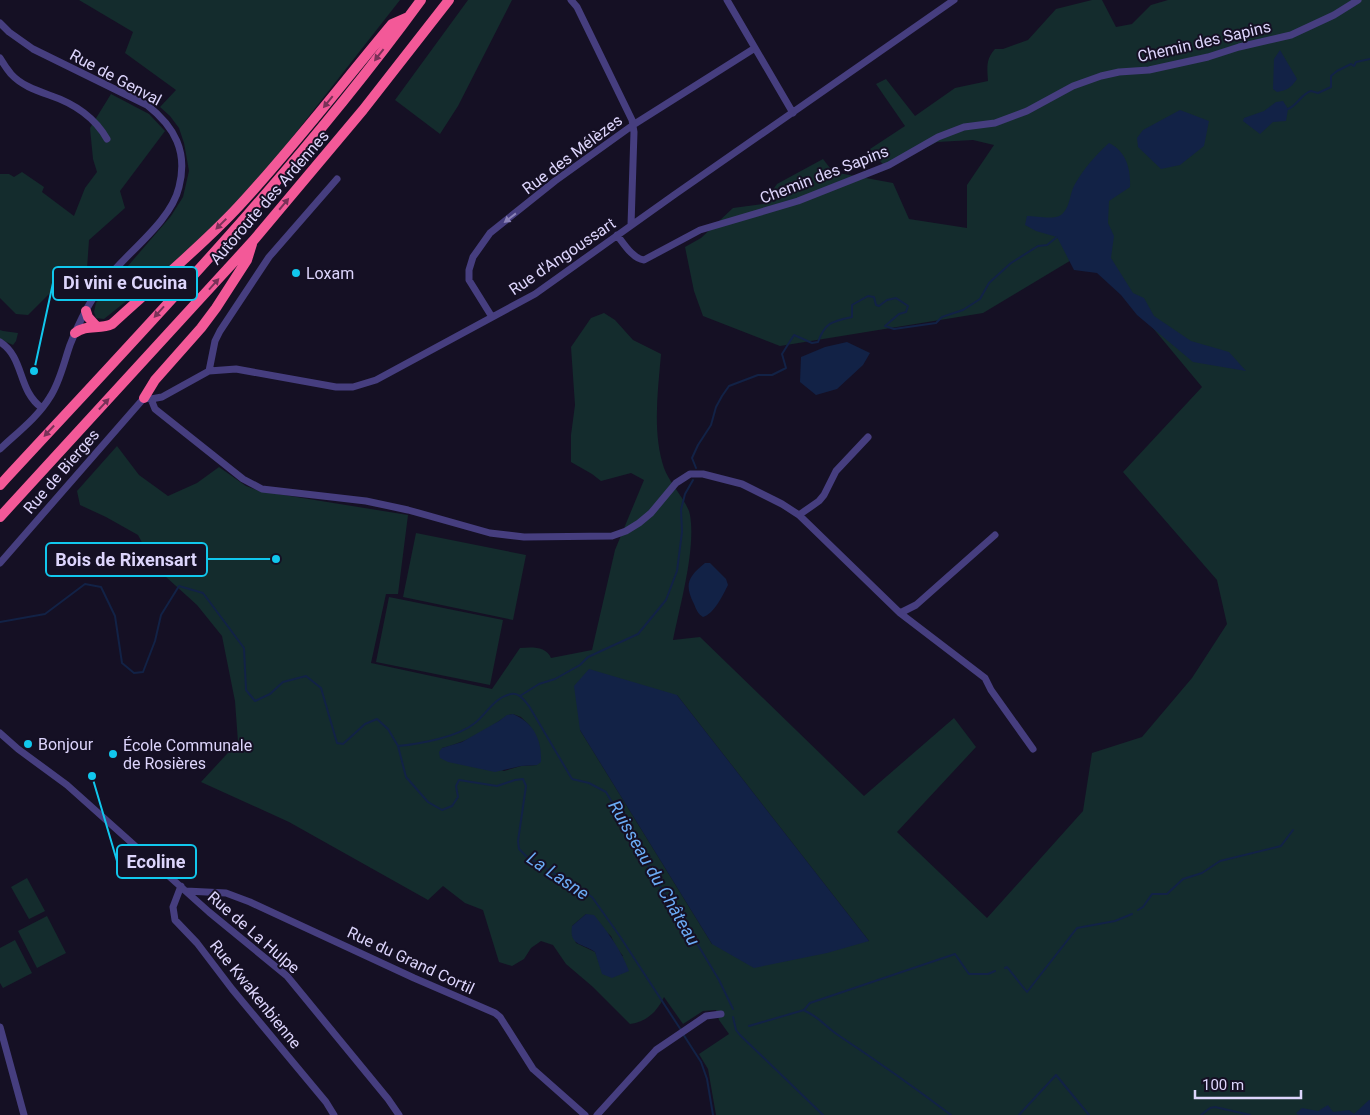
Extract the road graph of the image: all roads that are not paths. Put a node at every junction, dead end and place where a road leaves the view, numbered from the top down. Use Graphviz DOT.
graph roads {
  1 [pos="421,0"];
  2 [pos="449,0"];
  3 [pos="571,0"];
  4 [pos="727,0"];
  5 [pos="954,0"];
  6 [pos="1358,0"];
  7 [pos="409,17"];
  8 [pos="0,23"];
  9 [pos="755,48"];
  10 [pos="0,58"];
  11 [pos="793,113"];
  12 [pos="633,125"];
  13 [pos="107,139"];
  14 [pos="337,179"];
  15 [pos="631,225"];
  16 [pos="617,235"];
  17 [pos="252,241"];
  18 [pos="86,311"];
  19 [pos="492,317"];
  20 [pos="97,327"];
  21 [pos="75,333"];
  22 [pos="0,342"];
  23 [pos="209,371"];
  24 [pos="147,398"];
  25 [pos="42,408"];
  26 [pos="868,437"];
  27 [pos="0,449"];
  28 [pos="0,485"];
  29 [pos="799,515"];
  30 [pos="0,517"];
  31 [pos="995,535"];
  32 [pos="0,563"];
  33 [pos="900,613"];
  34 [pos="0,733"];
  35 [pos="1033,749"];
  36 [pos="183,889"];
  37 [pos="721,1014"];
  38 [pos="0,1027"];
  39 [pos="24,1115"];
  40 [pos="334,1115"];
  41 [pos="399,1115"];
  42 [pos="585,1115"];
  43 [pos="597,1115"];
  1 -- 7 [label="highway, Autoroute des Ardennes"];
  17 -- 2 [label="highway, Autoroute des Ardennes, one-way"];
  3 -- 12 [label="street"];
  4 -- 9 [label="street"];
  5 -- 11 [label="street, Rue d'Angoussart"];
  6 -- 16 [label="street, Chemin des Sapins"];
  7 -- 20 [label="highway, one-way"];
  7 -- 28 [label="highway, Autoroute des Ardennes, one-way"];
  8 -- 18 [label="street, Rue de Genval"];
  9 -- 11 [label="street"];
  9 -- 12 [label="street, Rue des Mélèzes"];
  10 -- 13 [label="street"];
  11 -- 15 [label="street, Rue d'Angoussart"];
  12 -- 15 [label="street"];
  12 -- 19 [label="street, Rue des Mélèzes, one-way"];
  14 -- 23 [label="street"];
  15 -- 16 [label="street, Rue d'Angoussart"];
  16 -- 19 [label="street, Rue d'Angoussart"];
  17 -- 24 [label="highway"];
  30 -- 17 [label="highway, Autoroute des Ardennes, one-way"];
  18 -- 20 [label="highway"];
  18 -- 21 [label="street, Rue de Genval"];
  19 -- 23 [label="street, Rue d'Angoussart"];
  20 -- 21 [label="highway"];
  21 -- 25 [label="street, Rue de Genval"];
  22 -- 25 [label="street"];
  23 -- 24 [label="street, Rue d'Angoussart"];
  24 -- 29 [label="street"];
  24 -- 32 [label="street, Rue de Bierges"];
  25 -- 27 [label="street, Rue de Genval"];
  26 -- 29 [label="street"];
  29 -- 33 [label="street"];
  31 -- 33 [label="street"];
  33 -- 35 [label="street"];
  34 -- 36 [label="street, Rue de La Hulpe"];
  36 -- 40 [label="street, Rue Kwakenbienne"];
  36 -- 41 [label="street, Rue de La Hulpe"];
  36 -- 42 [label="street, Rue du Grand Cortil"];
  37 -- 43 [label="street"];
  38 -- 39 [label="street"];
}
